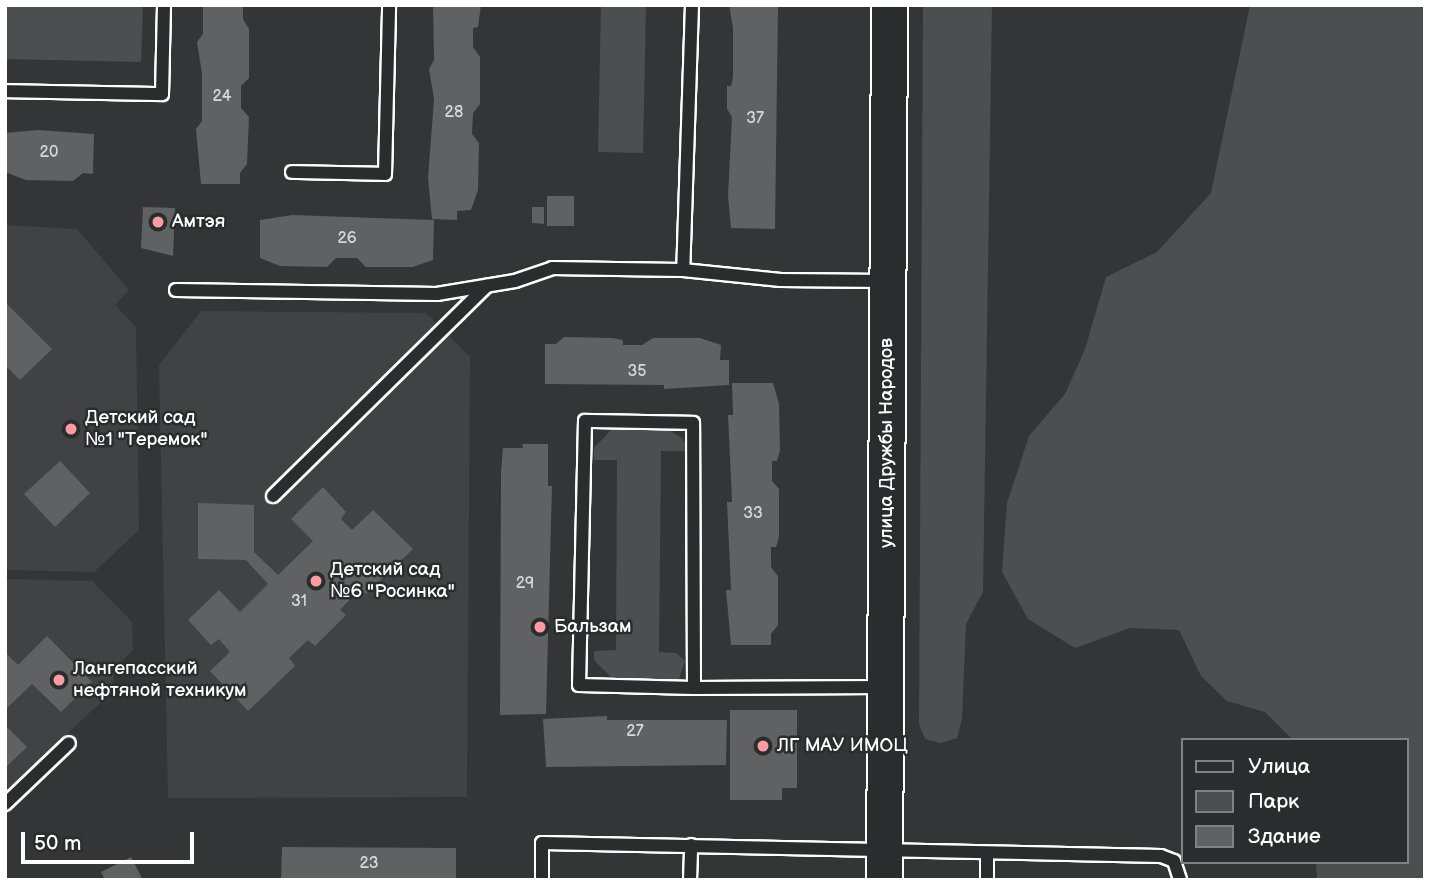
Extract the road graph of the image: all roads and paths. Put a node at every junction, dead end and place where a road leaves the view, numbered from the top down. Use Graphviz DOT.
graph roads {
  1 [pos="164,5"];
  2 [pos="388,5"];
  3 [pos="692,5"];
  4 [pos="889,5"];
  5 [pos="5,91"];
  6 [pos="292,173"];
  7 [pos="683,270"];
  8 [pos="888,281"];
  9 [pos="487,286"];
  10 [pos="176,289"];
  11 [pos="273,496"];
  12 [pos="886,687"];
  13 [pos="694,688"];
  14 [pos="69,743"];
  15 [pos="5,804"];
  16 [pos="691,845"];
  17 [pos="987,853"];
  18 [pos="884,866"];
  19 [pos="542,880"];
  20 [pos="690,880"];
  21 [pos="987,880"];
  22 [pos="1180,880"];
  1 -- 5 [label="lane"];
  2 -- 6 [label="lane"];
  3 -- 7 [label="lane"];
  4 -- 8 [label="street, улица Дружбы Народов"];
  7 -- 8 [label="lane"];
  7 -- 9 [label="lane"];
  8 -- 12 [label="street, улица Дружбы Народов"];
  9 -- 10 [label="lane"];
  9 -- 11 [label="lane"];
  12 -- 13 [label="lane"];
  12 -- 18 [label="street, улица Дружбы Народов"];
  13 -- 13 [label="lane"];
  14 -- 15 [label="lane"];
  16 -- 18 [label="lane"];
  16 -- 19 [label="lane"];
  16 -- 20 [label="lane"];
  17 -- 18 [label="lane"];
  17 -- 21 [label="lane"];
  17 -- 22 [label="lane"];
}
